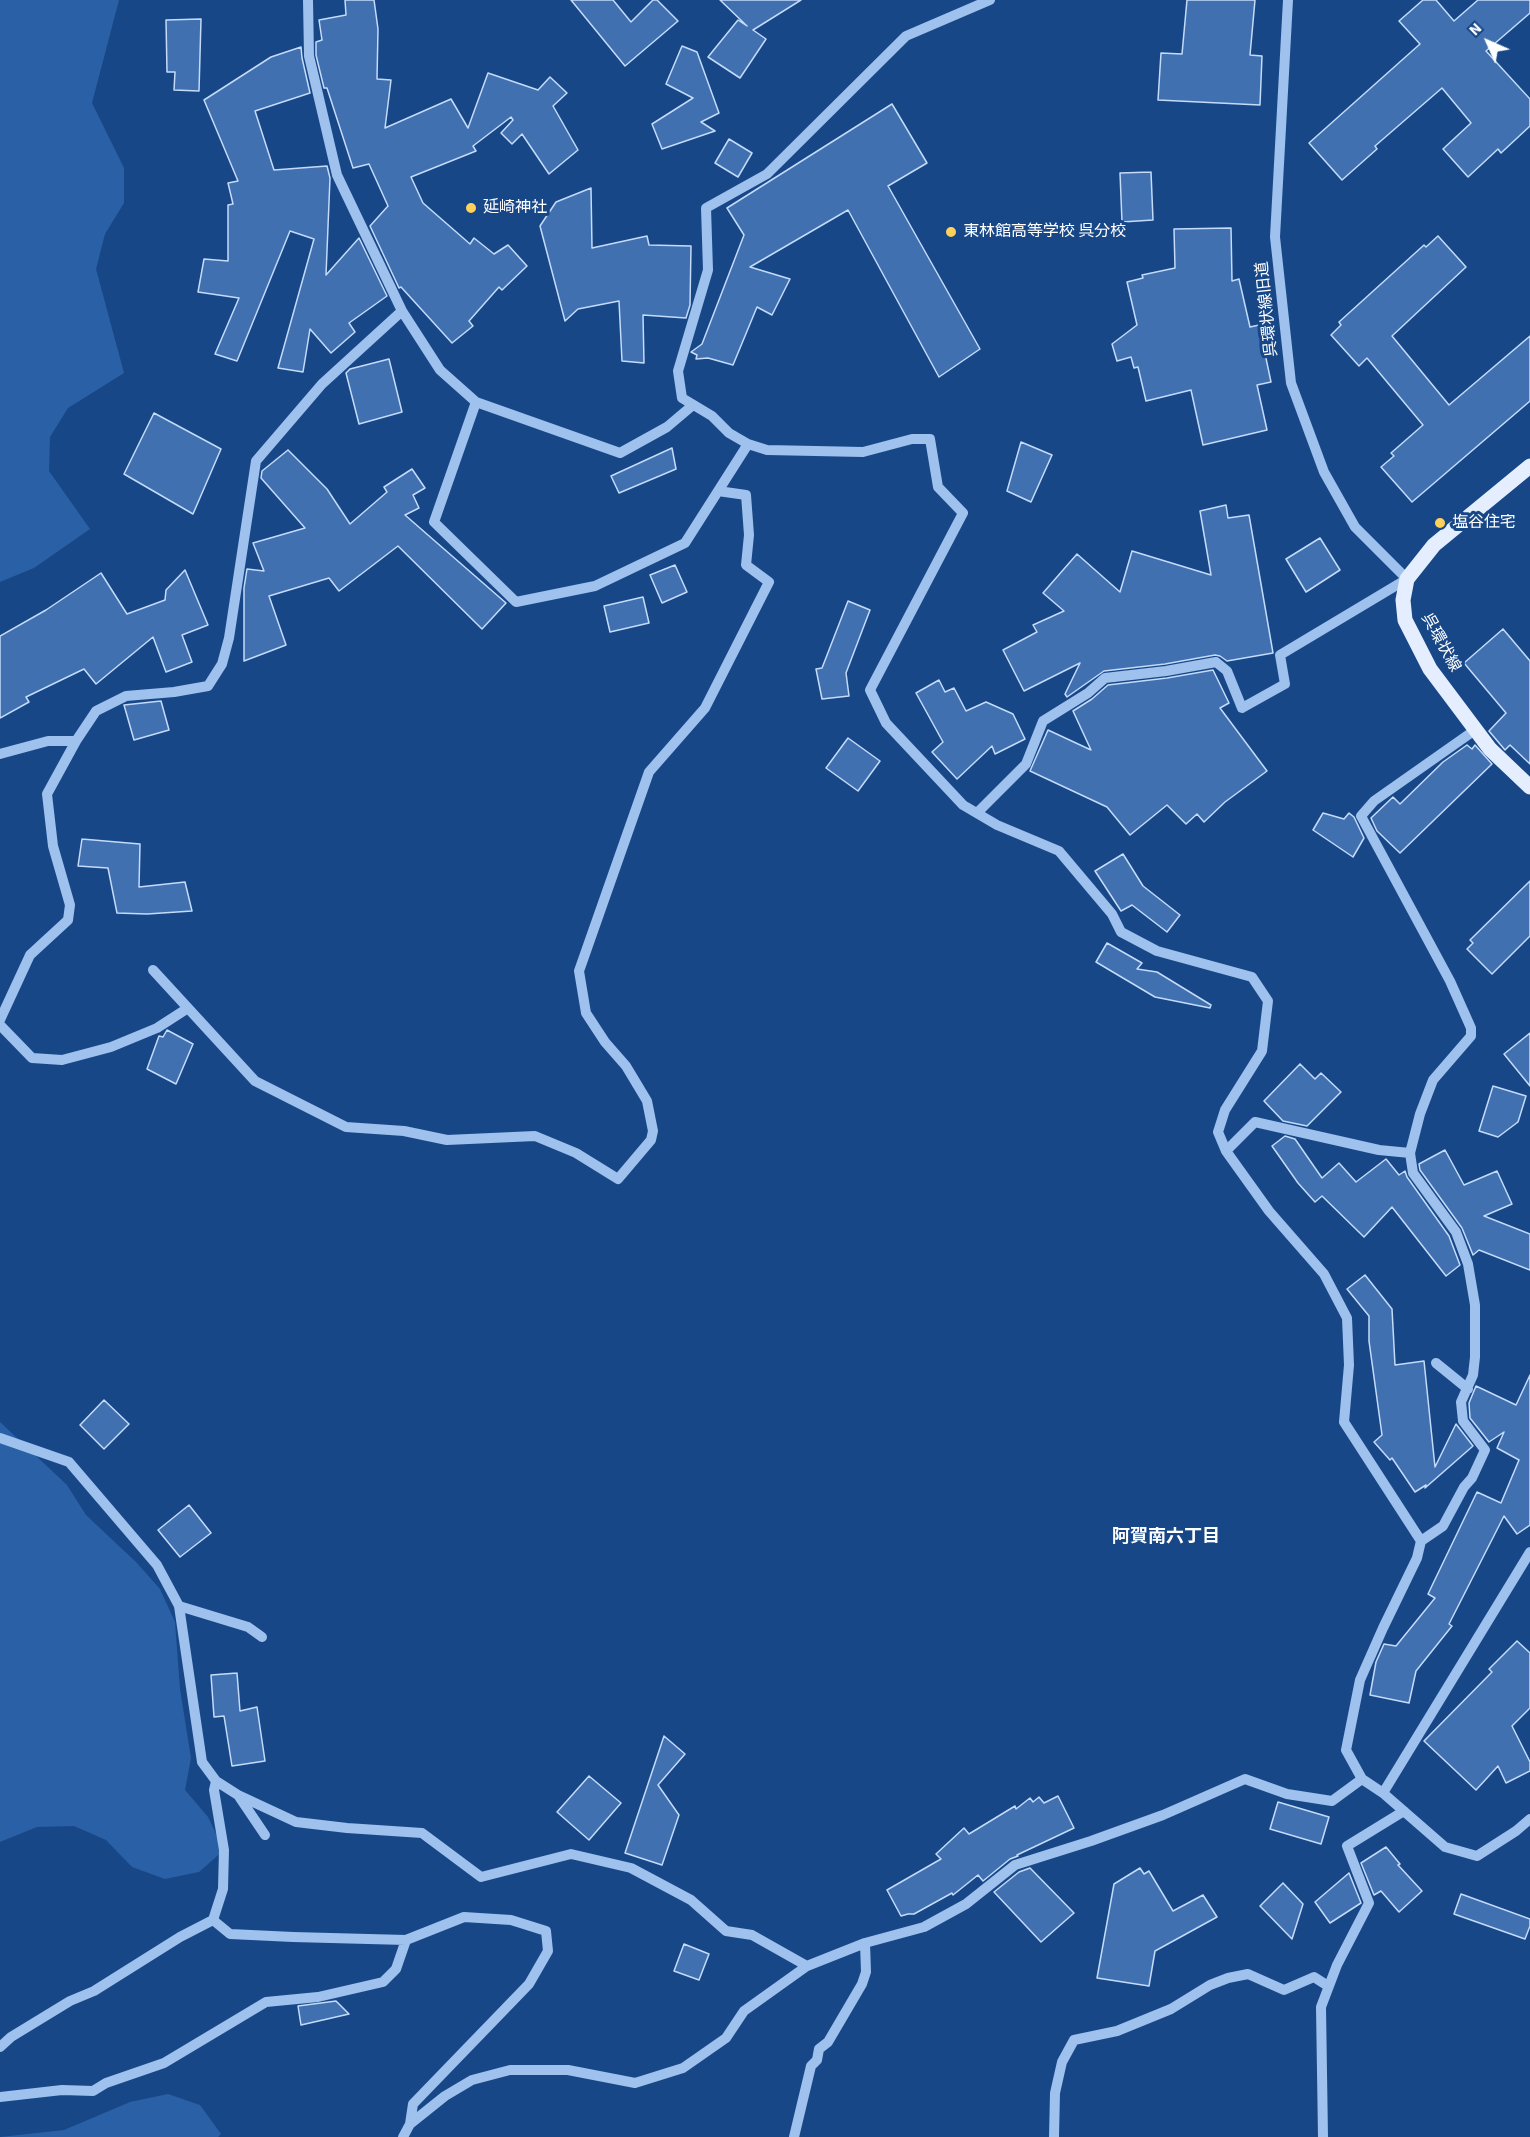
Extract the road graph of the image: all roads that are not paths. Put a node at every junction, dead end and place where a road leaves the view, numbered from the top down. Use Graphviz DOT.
graph roads {
  1 [pos="308,0"];
  2 [pos="990,0"];
  3 [pos="1288,0"];
  4 [pos="402,311"];
  5 [pos="476,402"];
  6 [pos="693,405"];
  7 [pos="748,444"];
  8 [pos="1530,466"];
  9 [pos="718,491"];
  10 [pos="1407,579"];
  11 [pos="1474,730"];
  12 [pos="76,741"];
  13 [pos="0,754"];
  14 [pos="1530,787"];
  15 [pos="977,813"];
  16 [pos="153,970"];
  17 [pos="188,1008"];
  18 [pos="0,1020"];
  19 [pos="0,1025"];
  20 [pos="1226,1151"];
  21 [pos="1410,1153"];
  22 [pos="1436,1364"];
  23 [pos="1468,1389"];
  24 [pos="0,1438"];
  25 [pos="1421,1540"];
  26 [pos="1530,1552"];
  27 [pos="179,1606"];
  28 [pos="262,1637"];
  29 [pos="1362,1779"];
  30 [pos="216,1781"];
  31 [pos="1383,1793"];
  32 [pos="238,1795"];
  33 [pos="1404,1811"];
  34 [pos="1530,1819"];
  35 [pos="265,1835"];
  36 [pos="213,1920"];
  37 [pos="405,1940"];
  38 [pos="865,1943"];
  39 [pos="807,1966"];
  40 [pos="1328,1986"];
  41 [pos="0,2047"];
  42 [pos="0,2097"];
  43 [pos="410,2124"];
  44 [pos="403,2137"];
  45 [pos="794,2137"];
  46 [pos="1054,2137"];
  47 [pos="1322,2137"];
  1 -- 4 [label="street"];
  2 -- 6 [label="street"];
  3 -- 10 [label="street, 呉環状線旧道"];
  4 -- 5 [label="street"];
  4 -- 12 [label="street"];
  5 -- 6 [label="street"];
  5 -- 9 [label="street"];
  6 -- 7 [label="street"];
  7 -- 9 [label="street"];
  7 -- 15 [label="street"];
  8 -- 10 [label="main road"];
  9 -- 17 [label="street"];
  10 -- 11 [label="main road, 呉環状線"];
  10 -- 15 [label="street"];
  11 -- 14 [label="main road, 呉環状線"];
  11 -- 21 [label="street"];
  12 -- 13 [label="street"];
  12 -- 18 [label="street"];
  15 -- 20 [label="street"];
  16 -- 17 [label="street"];
  17 -- 19 [label="street"];
  20 -- 21 [label="street"];
  20 -- 25 [label="street"];
  21 -- 23 [label="street"];
  22 -- 23 [label="street"];
  23 -- 25 [label="street"];
  24 -- 27 [label="street"];
  25 -- 29 [label="street"];
  26 -- 31 [label="street"];
  27 -- 28 [label="street"];
  27 -- 30 [label="street"];
  29 -- 31 [label="street"];
  29 -- 38 [label="street"];
  30 -- 32 [label="street"];
  30 -- 36 [label="street"];
  31 -- 33 [label="street"];
  32 -- 35 [label="street"];
  32 -- 39 [label="street"];
  33 -- 34 [label="street"];
  33 -- 40 [label="street"];
  36 -- 37 [label="street"];
  36 -- 41 [label="street"];
  37 -- 42 [label="street"];
  37 -- 43 [label="street"];
  38 -- 39 [label="street"];
  38 -- 45 [label="street"];
  39 -- 43 [label="street"];
  40 -- 46 [label="street"];
  40 -- 47 [label="street"];
  43 -- 44 [label="street"];
}
